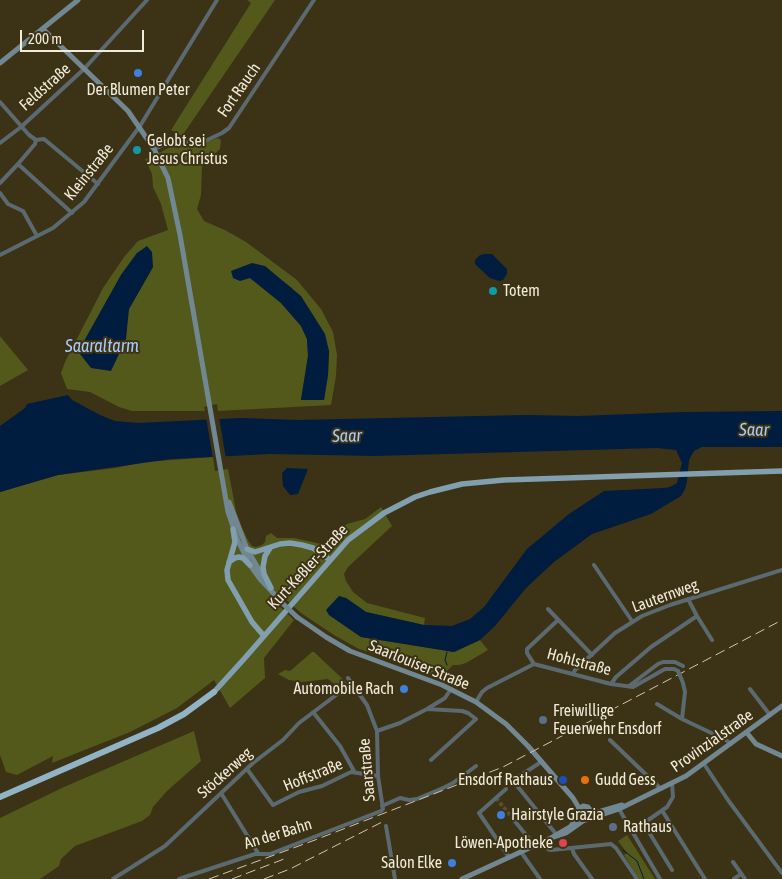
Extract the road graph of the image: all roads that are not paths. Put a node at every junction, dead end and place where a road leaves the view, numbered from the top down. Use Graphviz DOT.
graph roads {
  1 [pos="78,0"];
  2 [pos="147,0"];
  3 [pos="217,0"];
  4 [pos="314,0"];
  5 [pos="43,29"];
  6 [pos="0,63"];
  7 [pos="84,69"];
  8 [pos="0,102"];
  9 [pos="140,126"];
  10 [pos="20,127"];
  11 [pos="36,140"];
  12 [pos="0,143"];
  13 [pos="154,149"];
  14 [pos="18,164"];
  15 [pos="0,183"];
  16 [pos="98,184"];
  17 [pos="0,193"];
  18 [pos="72,213"];
  19 [pos="37,236"];
  20 [pos="0,255"];
  21 [pos="782,471"];
  22 [pos="224,487"];
  23 [pos="233,529"];
  24 [pos="270,548"];
  25 [pos="247,549"];
  26 [pos="330,560"];
  27 [pos="228,564"];
  28 [pos="250,565"];
  29 [pos="594,565"];
  30 [pos="782,570"];
  31 [pos="270,588"];
  32 [pos="277,597"];
  33 [pos="688,599"];
  34 [pos="548,609"];
  35 [pos="697,616"];
  36 [pos="558,620"];
  37 [pos="632,621"];
  38 [pos="264,636"];
  39 [pos="712,640"];
  40 [pos="592,655"];
  41 [pos="534,664"];
  42 [pos="683,666"];
  43 [pos="572,674"];
  44 [pos="348,678"];
  45 [pos="352,683"];
  46 [pos="611,684"];
  47 [pos="628,686"];
  48 [pos="451,689"];
  49 [pos="750,689"];
  50 [pos="214,692"];
  51 [pos="476,702"];
  52 [pos="657,704"];
  53 [pos="782,706"];
  54 [pos="427,709"];
  55 [pos="313,712"];
  56 [pos="770,716"];
  57 [pos="682,719"];
  58 [pos="377,731"];
  59 [pos="747,733"];
  60 [pos="610,740"];
  61 [pos="731,744"];
  62 [pos="782,756"];
  63 [pos="431,760"];
  64 [pos="541,762"];
  65 [pos="704,764"];
  66 [pos="476,766"];
  67 [pos="248,769"];
  68 [pos="354,771"];
  69 [pos="378,776"];
  70 [pos="672,784"];
  71 [pos="506,789"];
  72 [pos="661,789"];
  73 [pos="221,793"];
  74 [pos="0,797"];
  75 [pos="641,798"];
  76 [pos="382,807"];
  77 [pos="581,807"];
  78 [pos="619,810"];
  79 [pos="591,811"];
  80 [pos="662,812"];
  81 [pos="578,817"];
  82 [pos="590,818"];
  83 [pos="513,819"];
  84 [pos="584,821"];
  85 [pos="644,824"];
  86 [pos="386,826"];
  87 [pos="631,832"];
  88 [pos="556,834"];
  89 [pos="551,838"];
  90 [pos="543,842"];
  91 [pos="535,846"];
  92 [pos="572,848"];
  93 [pos="521,852"];
  94 [pos="258,854"];
  95 [pos="509,857"];
  96 [pos="732,862"];
  97 [pos="672,870"];
  98 [pos="782,872"];
  99 [pos="741,874"];
  100 [pos="113,879"];
  101 [pos="179,879"];
  102 [pos="395,879"];
  103 [pos="462,879"];
  104 [pos="540,879"];
  105 [pos="592,879"];
  106 [pos="636,879"];
  107 [pos="660,879"];
  108 [pos="705,879"];
  109 [pos="734,879"];
  110 [pos="745,879"];
  1 -- 5 [label="main road"];
  2 -- 7 [label="street, Feldstraße"];
  3 -- 9 [label="street, Kleinstraße"];
  4 -- 13 [label="street, Fort Rauch"];
  5 -- 6 [label="main road"];
  5 -- 7 [label="main road"];
  7 -- 9 [label="main road"];
  7 -- 10 [label="street, Feldstraße"];
  8 -- 10 [label="street"];
  9 -- 13 [label="main road"];
  9 -- 16 [label="street, Kleinstraße"];
  10 -- 11 [label="street"];
  10 -- 12 [label="street, Feldstraße"];
  11 -- 14 [label="street"];
  11 -- 16 [label="street"];
  13 -- 22 [label="main road"];
  14 -- 15 [label="street"];
  14 -- 18 [label="street"];
  16 -- 18 [label="street, Kleinstraße"];
  17 -- 19 [label="street"];
  18 -- 19 [label="street, Kleinstraße"];
  19 -- 20 [label="street, Kleinstraße"];
  21 -- 26 [label="main road, Kurt-Keßler-Straße"];
  22 -- 23 [label="main road"];
  22 -- 25 [label="main road"];
  23 -- 27 [label="main road"];
  23 -- 28 [label="main road"];
  24 -- 25 [label="main road"];
  24 -- 26 [label="main road"];
  24 -- 31 [label="main road"];
  25 -- 31 [label="main road"];
  26 -- 38 [label="main road, Kurt-Keßler-Straße"];
  27 -- 28 [label="main road"];
  27 -- 38 [label="main road"];
  28 -- 32 [label="main road"];
  29 -- 37 [label="street"];
  30 -- 33 [label="street, Lauternweg"];
  31 -- 32 [label="main road"];
  32 -- 48 [label="main road, Saarlouiser Straße, bridge"];
  33 -- 35 [label="street"];
  33 -- 37 [label="street, Lauternweg"];
  34 -- 36 [label="street"];
  35 -- 39 [label="street"];
  35 -- 46 [label="street"];
  36 -- 40 [label="street"];
  36 -- 41 [label="street"];
  37 -- 40 [label="street, Lauternweg"];
  38 -- 50 [label="main road, Kurt-Keßler-Straße"];
  40 -- 43 [label="street, Lauternweg"];
  41 -- 43 [label="street, Hohlstraße"];
  41 -- 51 [label="street, Hohlstraße"];
  42 -- 47 [label="street, Hohlstraße"];
  43 -- 46 [label="street, Hohlstraße"];
  44 -- 45 [label="street, Saarstraße"];
  45 -- 55 [label="street, Stöckerweg"];
  45 -- 58 [label="street, Saarstraße"];
  46 -- 47 [label="street, Hohlstraße"];
  47 -- 57 [label="street, Hohlstraße, bridge"];
  48 -- 51 [label="main road, Saarlouiser Straße"];
  48 -- 54 [label="street"];
  49 -- 56 [label="street, Provinzialstraße"];
  50 -- 74 [label="highway"];
  51 -- 64 [label="main road, Saarlouiser Straße"];
  52 -- 57 [label="street"];
  53 -- 56 [label="main road, Provinzialstraße"];
  54 -- 58 [label="street"];
  54 -- 63 [label="street"];
  55 -- 67 [label="street, Stöckerweg"];
  55 -- 68 [label="street"];
  56 -- 59 [label="main road, Provinzialstraße"];
  57 -- 61 [label="street"];
  58 -- 69 [label="street, Saarstraße"];
  59 -- 61 [label="main road, Provinzialstraße"];
  59 -- 62 [label="main road"];
  60 -- 72 [label="street"];
  61 -- 65 [label="main road, Provinzialstraße"];
  64 -- 77 [label="main road, Saarlouiser Straße"];
  64 -- 88 [label="street"];
  65 -- 70 [label="main road, Provinzialstraße"];
  65 -- 98 [label="street"];
  66 -- 76 [label="street, An der Bahn"];
  67 -- 68 [label="street, Hoffstraße"];
  67 -- 73 [label="street, Stöckerweg"];
  68 -- 69 [label="street, Hoffstraße"];
  69 -- 76 [label="street, Saarstraße"];
  70 -- 72 [label="main road, Provinzialstraße"];
  70 -- 80 [label="street"];
  71 -- 95 [label="street"];
  72 -- 75 [label="main road, Provinzialstraße"];
  73 -- 94 [label="street"];
  73 -- 100 [label="street, Stöckerweg"];
  75 -- 78 [label="main road, Provinzialstraße"];
  75 -- 79 [label="main road, Provinzialstraße"];
  76 -- 94 [label="street, An der Bahn"];
  77 -- 79 [label="main road"];
  77 -- 81 [label="main road"];
  78 -- 82 [label="main road, Provinzialstraße"];
  78 -- 87 [label="street"];
  79 -- 82 [label="main road"];
  80 -- 85 [label="street"];
  80 -- 108 [label="street"];
  81 -- 84 [label="main road"];
  81 -- 88 [label="main road"];
  82 -- 84 [label="main road"];
  83 -- 91 [label="street"];
  84 -- 89 [label="main road"];
  85 -- 87 [label="street"];
  85 -- 97 [label="street"];
  86 -- 102 [label="street"];
  87 -- 107 [label="street"];
  88 -- 89 [label="main road"];
  89 -- 90 [label="main road"];
  90 -- 91 [label="main road"];
  90 -- 92 [label="street"];
  91 -- 93 [label="main road"];
  92 -- 105 [label="street"];
  92 -- 106 [label="street"];
  93 -- 95 [label="main road"];
  93 -- 104 [label="street"];
  94 -- 101 [label="street, An der Bahn"];
  95 -- 103 [label="main road"];
  96 -- 99 [label="street"];
  99 -- 109 [label="street"];
  99 -- 110 [label="street"];
}
